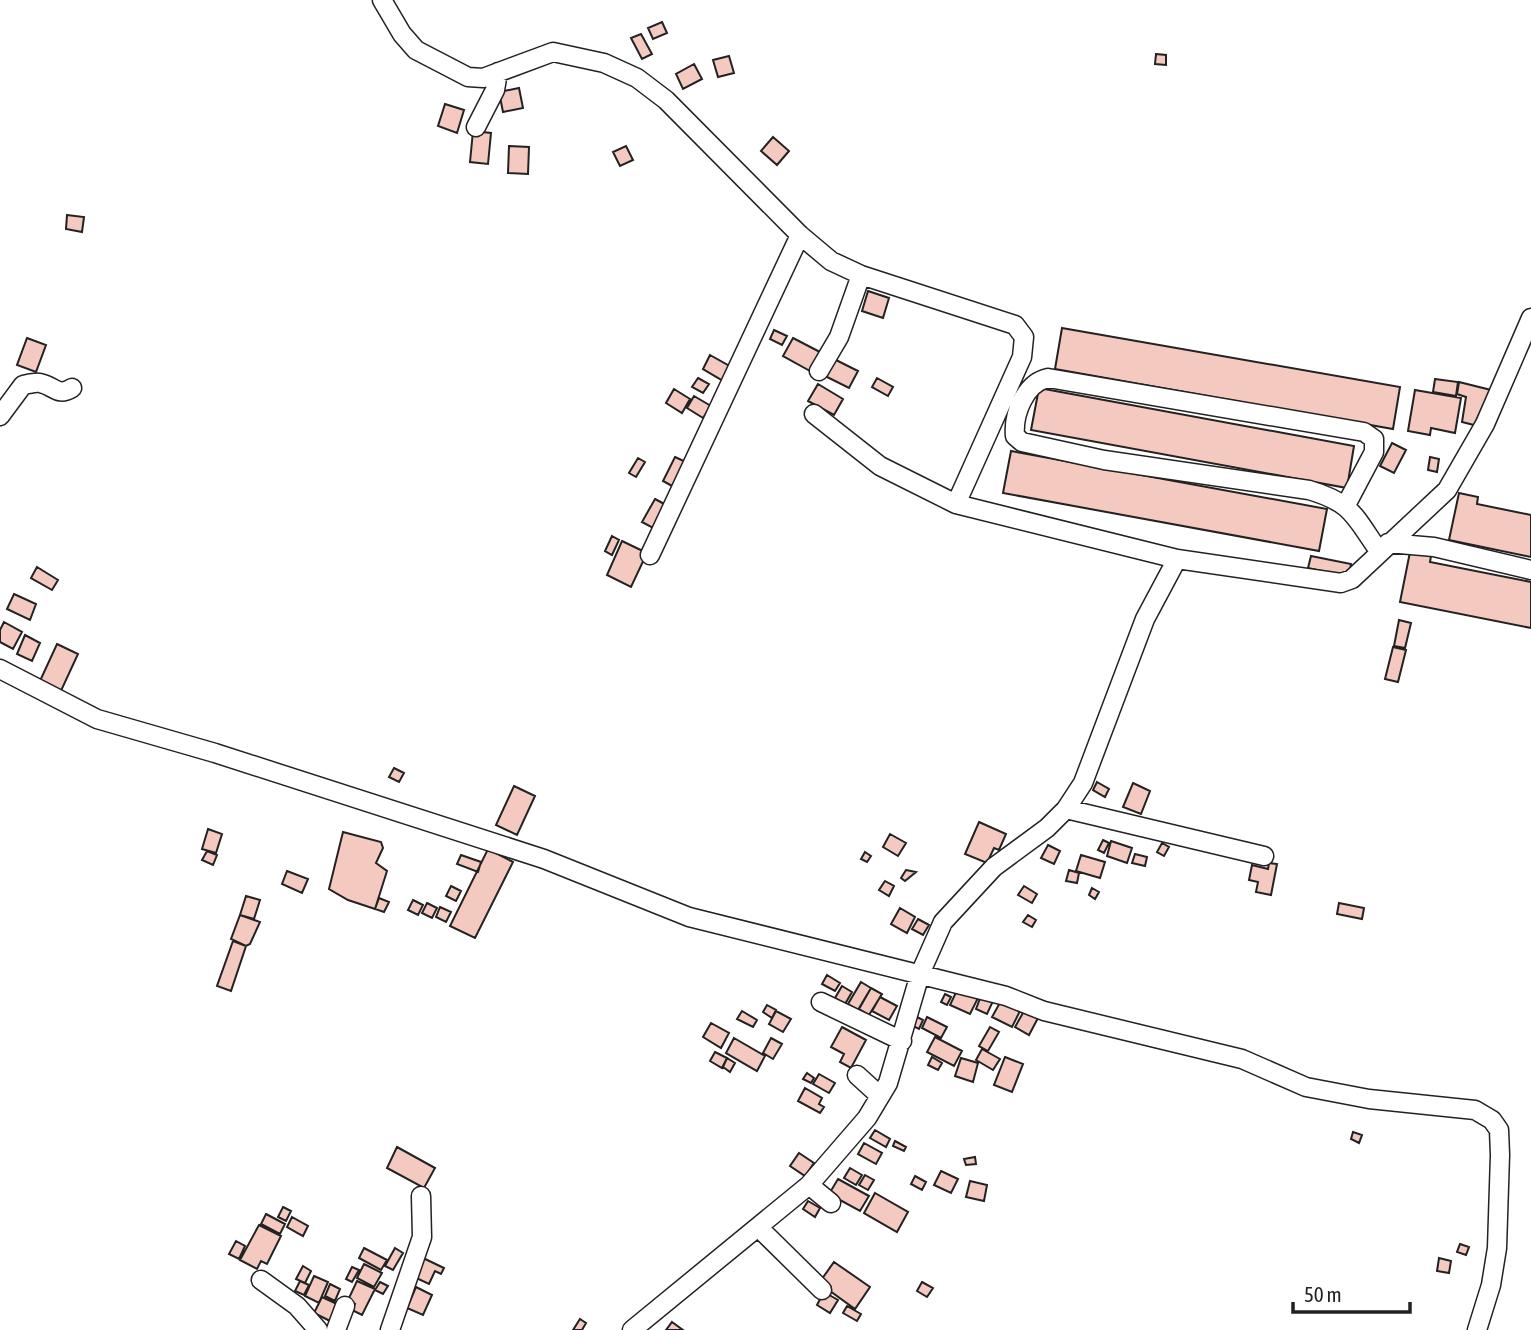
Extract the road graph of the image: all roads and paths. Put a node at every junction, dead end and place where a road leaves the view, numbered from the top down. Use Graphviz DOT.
graph roads {
  1 [pos="382,0"];
  2 [pos="498,72"];
  3 [pos="476,127"];
  4 [pos="800,235"];
  5 [pos="860,275"];
  6 [pos="1531,318"];
  7 [pos="819,371"];
  8 [pos="72,388"];
  9 [pos="814,414"];
  10 [pos="0,416"];
  11 [pos="956,504"];
  12 [pos="1346,505"];
  13 [pos="1384,547"];
  14 [pos="650,555"];
  15 [pos="1177,559"];
  16 [pos="1531,570"];
  17 [pos="0,669"];
  18 [pos="1066,809"];
  19 [pos="1264,856"];
  20 [pos="920,974"];
  21 [pos="821,1003"];
  22 [pos="902,1041"];
  23 [pos="857,1075"];
  24 [pos="880,1096"];
  25 [pos="809,1185"];
  26 [pos="421,1196"];
  27 [pos="831,1203"];
  28 [pos="758,1227"];
  29 [pos="261,1280"];
  30 [pos="822,1290"];
  31 [pos="345,1306"];
  32 [pos="318,1330"];
  33 [pos="336,1330"];
  34 [pos="390,1330"];
  35 [pos="632,1330"];
  36 [pos="1477,1330"];
  1 -- 2 [label="street"];
  2 -- 3 [label="street"];
  2 -- 4 [label="street"];
  4 -- 5 [label="street"];
  4 -- 14 [label="street"];
  5 -- 7 [label="street"];
  5 -- 11 [label="street"];
  6 -- 13 [label="street"];
  8 -- 10 [label="street"];
  9 -- 11 [label="street"];
  11 -- 15 [label="street"];
  12 -- 12 [label="street"];
  12 -- 13 [label="street"];
  13 -- 15 [label="street"];
  13 -- 16 [label="street"];
  15 -- 18 [label="street"];
  17 -- 20 [label="street"];
  18 -- 19 [label="street"];
  18 -- 20 [label="street"];
  20 -- 22 [label="street"];
  20 -- 36 [label="street"];
  21 -- 22 [label="street"];
  22 -- 24 [label="street"];
  23 -- 24 [label="street"];
  24 -- 25 [label="street"];
  25 -- 27 [label="street"];
  25 -- 28 [label="street"];
  26 -- 34 [label="street"];
  28 -- 30 [label="street"];
  28 -- 35 [label="street"];
  29 -- 32 [label="street"];
  31 -- 33 [label="street"];
}
